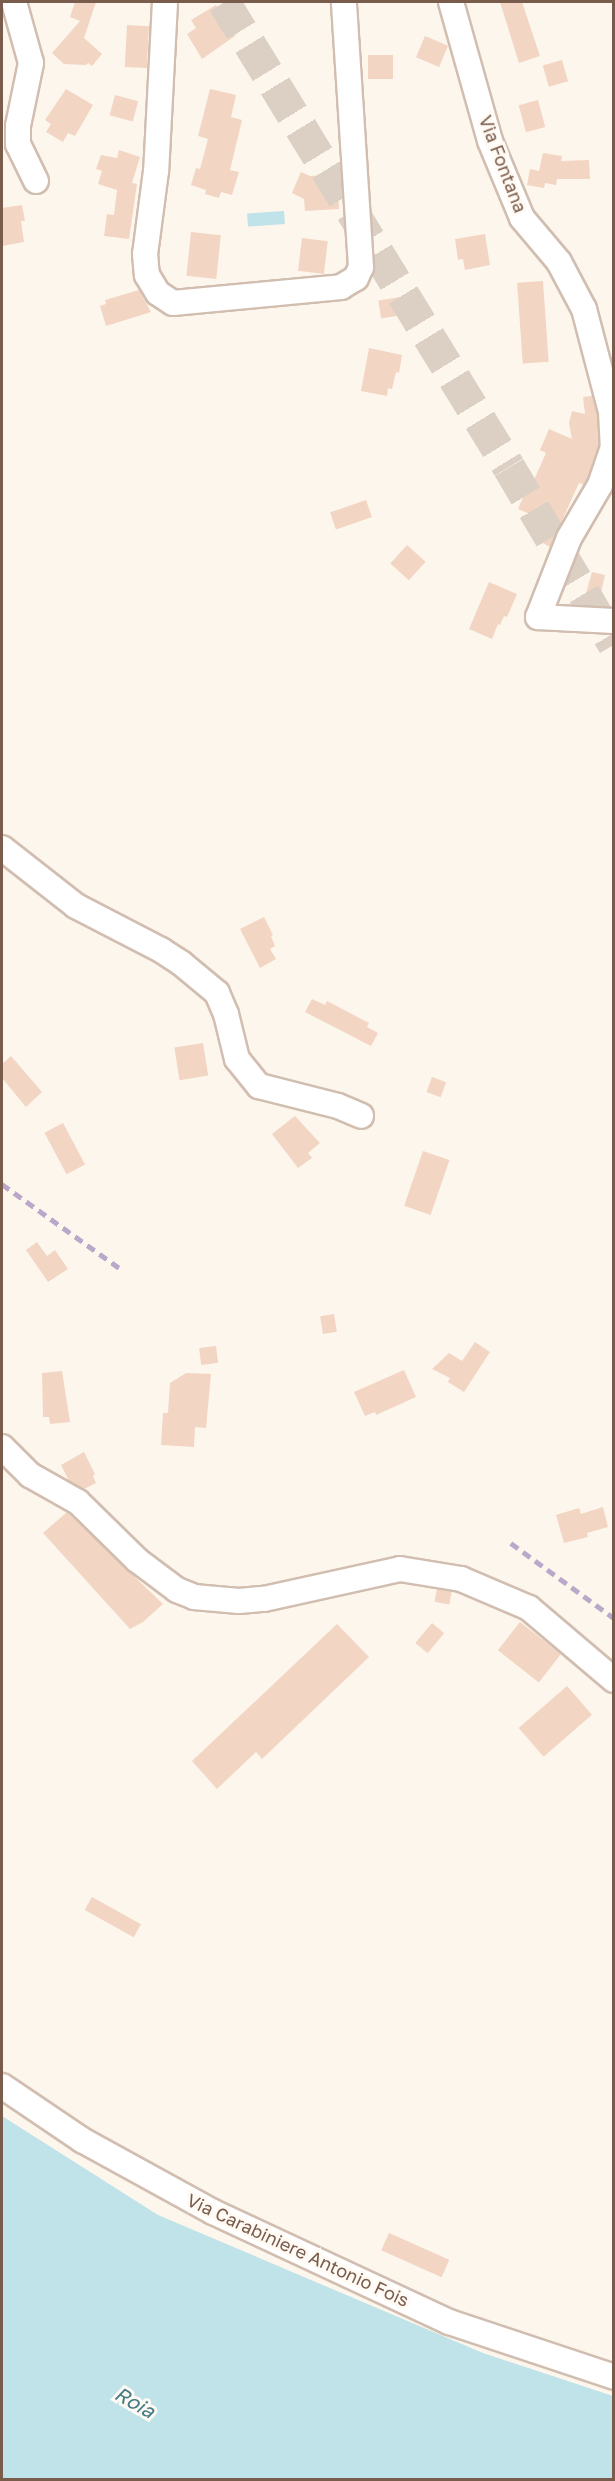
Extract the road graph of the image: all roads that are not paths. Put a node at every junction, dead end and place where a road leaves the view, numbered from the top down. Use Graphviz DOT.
graph roads {
  1 [pos="14,2"];
  2 [pos="165,2"];
  3 [pos="344,2"];
  4 [pos="451,2"];
  5 [pos="36,181"];
  6 [pos="614,621"];
  7 [pos="2,848"];
  8 [pos="361,1116"];
  9 [pos="2,1447"];
  10 [pos="614,1680"];
  11 [pos="2,2086"];
  12 [pos="614,2377"];
  1 -- 5 [label="street"];
  2 -- 3 [label="street"];
  4 -- 6 [label="street, Via Fontana"];
  7 -- 8 [label="street"];
  9 -- 10 [label="street"];
  11 -- 12 [label="street, Via Carabiniere Antonio Fois"];
}
